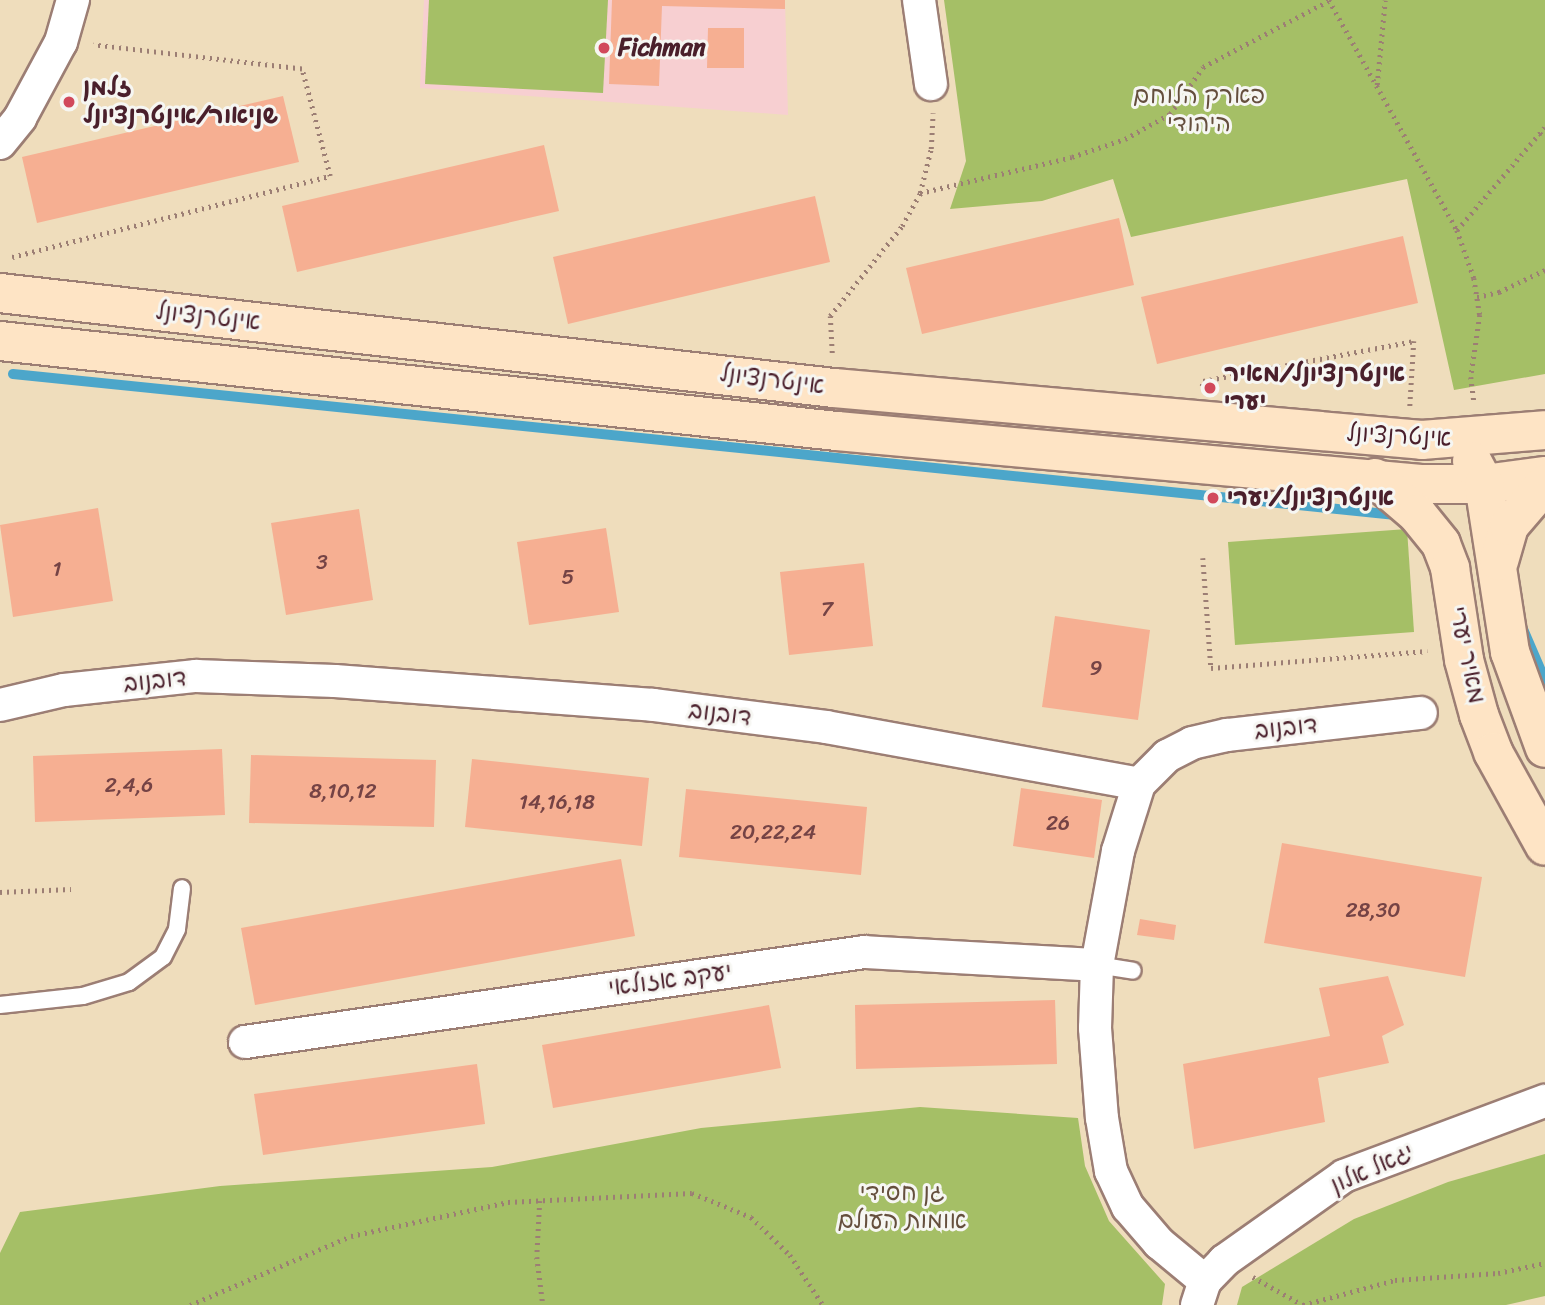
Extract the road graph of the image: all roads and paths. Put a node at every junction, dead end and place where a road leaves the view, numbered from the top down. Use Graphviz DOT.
graph roads {
  1 [pos="73,0"];
  2 [pos="919,0"];
  3 [pos="1330,0"];
  4 [pos="1385,0"];
  5 [pos="61,42"];
  6 [pos="1377,86"];
  7 [pos="932,96"];
  8 [pos="1545,127"];
  9 [pos="1540,133"];
  10 [pos="1545,138"];
  11 [pos="0,143"];
  12 [pos="920,193"];
  13 [pos="1457,230"];
  14 [pos="1545,270"];
  15 [pos="1,277"];
  16 [pos="1477,297"];
  17 [pos="0,341"];
  18 [pos="1471,377"];
  19 [pos="1203,381"];
  20 [pos="834,388"];
  21 [pos="1545,430"];
  22 [pos="1408,439"];
  23 [pos="1460,440"];
  24 [pos="1545,476"];
  25 [pos="1375,478"];
  26 [pos="1484,484"];
  27 [pos="1545,484"];
  28 [pos="1444,485"];
  29 [pos="1203,558"];
  30 [pos="1450,568"];
  31 [pos="1497,577"];
  32 [pos="1436,663"];
  33 [pos="0,705"];
  34 [pos="1421,713"];
  35 [pos="1545,748"];
  36 [pos="1139,784"];
  37 [pos="1545,846"];
  38 [pos="183,888"];
  39 [pos="71,889"];
  40 [pos="0,892"];
  41 [pos="1097,965"];
  42 [pos="1133,971"];
  43 [pos="0,1005"];
  44 [pos="244,1042"];
  45 [pos="1545,1101"];
  46 [pos="540,1201"];
  47 [pos="1545,1263"];
  48 [pos="1208,1283"];
  49 [pos="190,1305"];
  50 [pos="543,1305"];
  51 [pos="823,1305"];
  1 -- 5 [label="street"];
  2 -- 7 [label="street"];
  3 -- 6 [label="path"];
  3 -- 12 [label="path"];
  4 -- 6 [label="path"];
  5 -- 11 [label="street"];
  5 -- 15 [label="path"];
  6 -- 13 [label="path"];
  7 -- 12 [label="path"];
  8 -- 9 [label="path"];
  9 -- 10 [label="path"];
  9 -- 13 [label="path"];
  12 -- 20 [label="path"];
  13 -- 16 [label="path"];
  14 -- 16 [label="path"];
  15 -- 20 [label="street, אינטרנציונל"];
  16 -- 18 [label="path"];
  17 -- 25 [label="street, אינטרנציונל"];
  19 -- 22 [label="path"];
  20 -- 22 [label="street, אינטרנציונל"];
  21 -- 23 [label="street, אינטרנציונל"];
  22 -- 23 [label="street, אינטרנציונל"];
  23 -- 26 [label="street, מאיר יערי"];
  23 -- 28 [label="street"];
  24 -- 26 [label="street, אינטרנציונל"];
  25 -- 28 [label="street, אינטרנציונל"];
  25 -- 30 [label="street, מאיר יערי"];
  26 -- 28 [label="street, אינטרנציונל"];
  26 -- 31 [label="street, מאיר יערי"];
  27 -- 31 [label="street"];
  28 -- 30 [label="street"];
  29 -- 32 [label="path"];
  30 -- 37 [label="street, מאיר יערי"];
  31 -- 35 [label="street, מאיר יערי"];
  33 -- 36 [label="street, דובנוב"];
  34 -- 36 [label="street, דובנוב"];
  36 -- 41 [label="street"];
  38 -- 43 [label="lane"];
  39 -- 40 [label="path"];
  41 -- 42 [label="lane"];
  41 -- 44 [label="street, יעקב אזולאי"];
  41 -- 48 [label="street"];
  45 -- 48 [label="street, יגאל אלון"];
  46 -- 49 [label="path"];
  46 -- 50 [label="path"];
  46 -- 51 [label="path"];
  47 -- 48 [label="path"];
}
